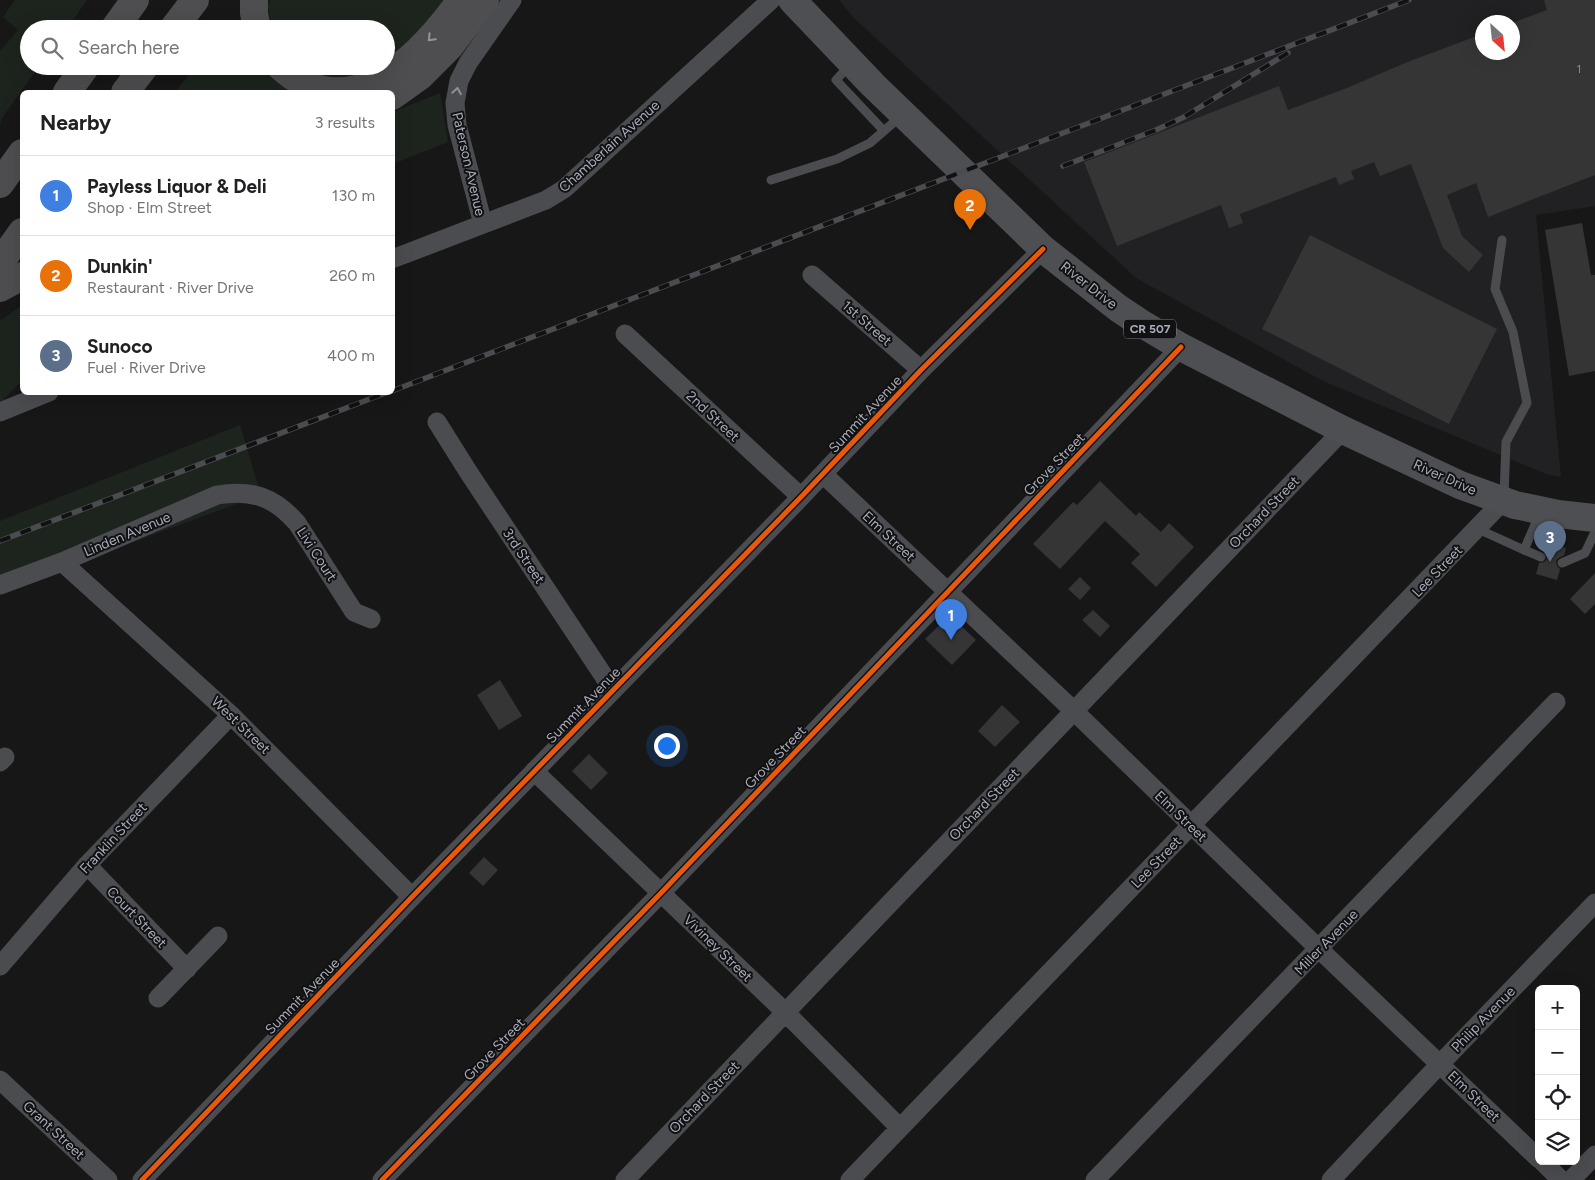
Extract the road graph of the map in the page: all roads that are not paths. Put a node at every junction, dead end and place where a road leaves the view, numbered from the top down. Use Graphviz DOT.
graph roads {
  1 [pos="114,0"];
  2 [pos="135,0"];
  3 [pos="195,0"];
  4 [pos="254,0"];
  5 [pos="460,0"];
  6 [pos="484,0"];
  7 [pos="512,0"];
  8 [pos="771,0"];
  9 [pos="792,0"];
  10 [pos="102,20"];
  11 [pos="121,20"];
  12 [pos="180,20"];
  13 [pos="255,20"];
  14 [pos="395,71"];
  15 [pos="68,75"];
  16 [pos="79,75"];
  17 [pos="138,75"];
  18 [pos="292,75"];
  19 [pos="390,75"];
  20 [pos="59,90"];
  21 [pos="68,90"];
  22 [pos="127,90"];
  23 [pos="351,90"];
  24 [pos="351,90"];
  25 [pos="395,94"];
  26 [pos="894,123"];
  27 [pos="20,156"];
  28 [pos="771,180"];
  29 [pos="0,184"];
  30 [pos="483,224"];
  31 [pos="20,235"];
  32 [pos="1502,240"];
  33 [pos="1043,249"];
  34 [pos="395,258"];
  35 [pos="0,263"];
  36 [pos="812,275"];
  37 [pos="20,277"];
  38 [pos="0,288"];
  39 [pos="625,334"];
  40 [pos="1181,347"];
  41 [pos="921,370"];
  42 [pos="42,395"];
  43 [pos="0,412"];
  44 [pos="437,422"];
  45 [pos="1343,430"];
  46 [pos="823,474"];
  47 [pos="256,495"];
  48 [pos="801,497"];
  49 [pos="1504,501"];
  50 [pos="1541,510"];
  51 [pos="1595,518"];
  52 [pos="1478,528"];
  53 [pos="1595,532"];
  54 [pos="1524,550"];
  55 [pos="1541,556"];
  56 [pos="62,562"];
  57 [pos="1562,563"];
  58 [pos="0,585"];
  59 [pos="949,591"];
  60 [pos="371,619"];
  61 [pos="612,690"];
  62 [pos="1556,702"];
  63 [pos="1074,711"];
  64 [pos="231,715"];
  65 [pos="534,771"];
  66 [pos="1191,826"];
  67 [pos="87,865"];
  68 [pos="661,893"];
  69 [pos="412,897"];
  70 [pos="1595,902"];
  71 [pos="218,936"];
  72 [pos="1319,949"];
  73 [pos="0,966"];
  74 [pos="187,969"];
  75 [pos="158,998"];
  76 [pos="784,1012"];
  77 [pos="1440,1064"];
  78 [pos="0,1080"];
  79 [pos="900,1128"];
  80 [pos="1535,1155"];
  81 [pos="1595,1155"];
  82 [pos="1546,1165"];
  83 [pos="108,1180"];
  84 [pos="142,1180"];
  85 [pos="382,1180"];
  86 [pos="625,1180"];
  87 [pos="850,1180"];
  88 [pos="1095,1180"];
  89 [pos="1331,1180"];
  90 [pos="1561,1180"];
  91 [pos="1571,1180"];
  1 -- 10 [label="highway"];
  2 -- 11 [label="highway"];
  3 -- 12 [label="highway"];
  4 -- 13 [label="highway"];
  5 -- 14 [label="highway, one-way"];
  6 -- 25 [label="highway"];
  30 -- 7 [label="street, Paterson Avenue, one-way"];
  8 -- 30 [label="street, Chamberlain Avenue"];
  9 -- 26 [label="main road, River Drive / CR 507"];
  15 -- 20 [label="highway"];
  16 -- 21 [label="highway"];
  17 -- 22 [label="highway"];
  24 -- 18 [label="highway, one-way"];
  19 -- 23 [label="highway, one-way"];
  26 -- 28 [label="lane"];
  26 -- 33 [label="main road, River Drive / CR 507"];
  27 -- 29 [label="highway"];
  30 -- 34 [label="street, Chamberlain Avenue"];
  31 -- 35 [label="highway"];
  32 -- 49 [label="lane"];
  33 -- 40 [label="main road, River Drive / CR 507"];
  33 -- 41 [label="street, Summit Avenue"];
  36 -- 41 [label="street, 1st Street"];
  37 -- 38 [label="highway"];
  39 -- 48 [label="street, 2nd Street"];
  40 -- 45 [label="main road, River Drive / CR 507"];
  40 -- 59 [label="street, Grove Street"];
  41 -- 46 [label="street, Summit Avenue"];
  42 -- 43 [label="street"];
  44 -- 61 [label="street, 3rd Street"];
  45 -- 49 [label="main road, River Drive / CR 507"];
  45 -- 63 [label="street, Orchard Street"];
  46 -- 48 [label="street, Summit Avenue"];
  46 -- 59 [label="street, Elm Street"];
  47 -- 56 [label="street, Linden Avenue"];
  47 -- 60 [label="street, Livi Court"];
  48 -- 61 [label="street, Summit Avenue"];
  49 -- 50 [label="main road, River Drive / CR 507"];
  49 -- 52 [label="street, Lee Street"];
  50 -- 51 [label="main road, River Drive / CR 507"];
  50 -- 54 [label="lane"];
  52 -- 54 [label="lane"];
  52 -- 66 [label="street, Lee Street"];
  53 -- 57 [label="lane"];
  54 -- 55 [label="lane"];
  56 -- 58 [label="street, Linden Avenue"];
  56 -- 64 [label="street, West Street"];
  59 -- 63 [label="street, Elm Street"];
  59 -- 68 [label="street, Grove Street"];
  61 -- 65 [label="street, Summit Avenue"];
  62 -- 72 [label="street, Miller Avenue"];
  63 -- 66 [label="street, Elm Street"];
  63 -- 76 [label="street, Orchard Street"];
  64 -- 67 [label="street, Franklin Street"];
  64 -- 69 [label="street, West Street"];
  65 -- 68 [label="street, Viviney Street"];
  65 -- 69 [label="street, Summit Avenue"];
  66 -- 72 [label="street, Elm Street"];
  66 -- 79 [label="street, Lee Street"];
  67 -- 73 [label="street, Franklin Street"];
  67 -- 74 [label="street, Court Street"];
  68 -- 76 [label="street, Viviney Street"];
  68 -- 85 [label="street, Grove Street"];
  69 -- 84 [label="street, Summit Avenue"];
  70 -- 77 [label="street, Philip Avenue"];
  71 -- 74 [label="street"];
  72 -- 77 [label="street, Elm Street"];
  72 -- 88 [label="street, Miller Avenue"];
  74 -- 75 [label="street"];
  76 -- 79 [label="street, Viviney Street"];
  76 -- 86 [label="street, Orchard Street"];
  77 -- 80 [label="street, Elm Street"];
  77 -- 89 [label="street, Philip Avenue"];
  78 -- 83 [label="street, Grant Street"];
  79 -- 87 [label="street, Lee Street"];
  81 -- 91 [label="street"];
  82 -- 90 [label="street"];
}
